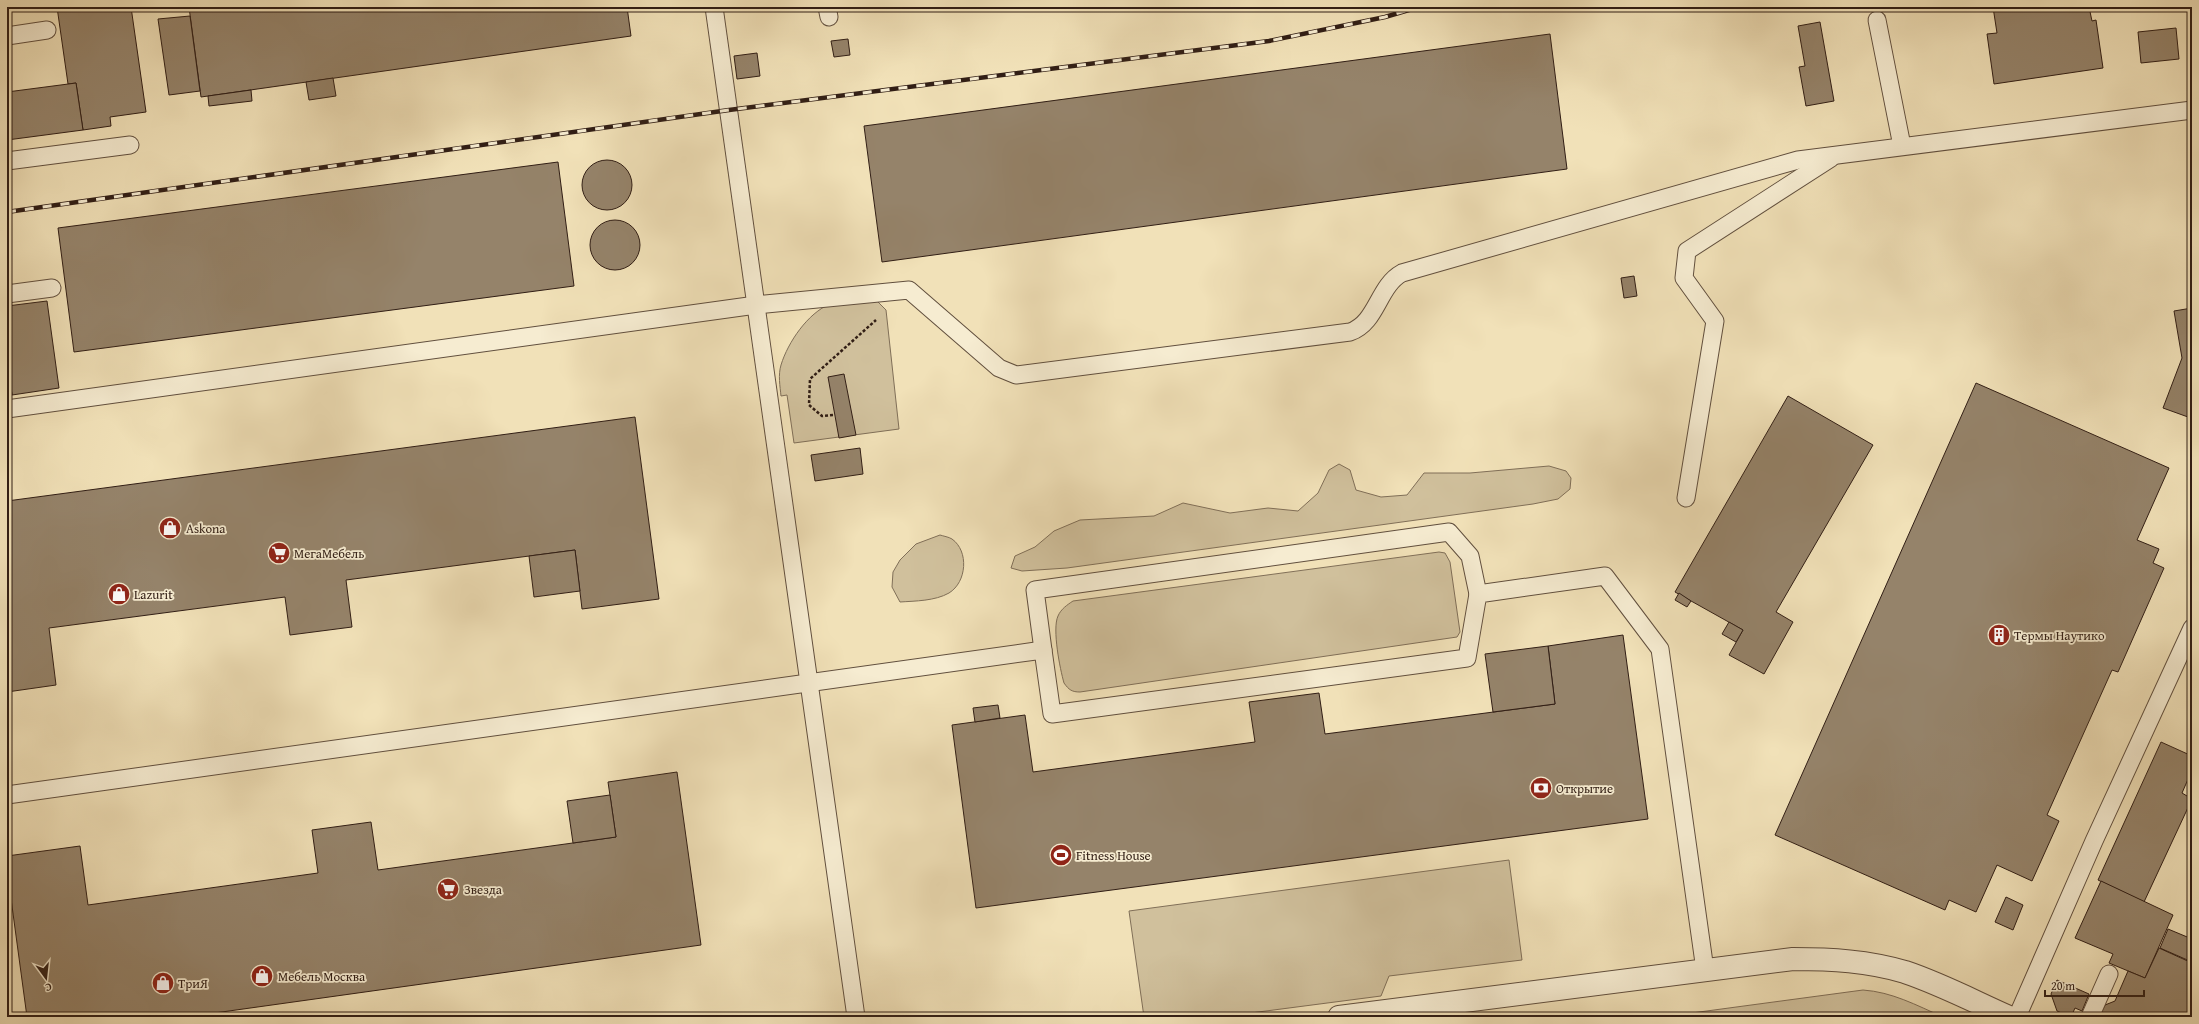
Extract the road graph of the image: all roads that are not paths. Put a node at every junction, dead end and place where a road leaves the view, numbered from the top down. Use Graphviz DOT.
graph roads {
  1 [pos="714,7"];
  2 [pos="1877,20"];
  3 [pos="47,30"];
  4 [pos="7,36"];
  5 [pos="2192,110"];
  6 [pos="130,145"];
  7 [pos="1902,146"];
  8 [pos="1836,154"];
  9 [pos="7,161"];
  10 [pos="52,288"];
  11 [pos="7,294"];
  12 [pos="756,305"];
  13 [pos="7,409"];
  14 [pos="1686,498"];
  15 [pos="1478,594"];
  16 [pos="2192,628"];
  17 [pos="1043,650"];
  18 [pos="809,683"];
  19 [pos="7,794"];
  20 [pos="1705,970"];
  21 [pos="2109,974"];
  22 [pos="856,1017"];
  23 [pos="1340,1017"];
  24 [pos="2010,1017"];
  25 [pos="2017,1017"];
  26 [pos="2090,1017"];
  1 -- 12 [label="lane"];
  2 -- 7 [label="lane"];
  3 -- 4 [label="lane"];
  5 -- 7 [label="lane"];
  6 -- 9 [label="lane"];
  7 -- 8 [label="lane"];
  8 -- 12 [label="lane"];
  8 -- 14 [label="lane"];
  10 -- 11 [label="lane"];
  12 -- 13 [label="lane"];
  12 -- 18 [label="lane"];
  15 -- 17 [label="lane"];
  15 -- 17 [label="lane"];
  15 -- 20 [label="lane"];
  16 -- 25 [label="lane"];
  17 -- 18 [label="lane"];
  18 -- 19 [label="lane"];
  18 -- 22 [label="lane"];
  20 -- 23 [label="street"];
  20 -- 24 [label="street"];
  21 -- 26 [label="lane"];
}
